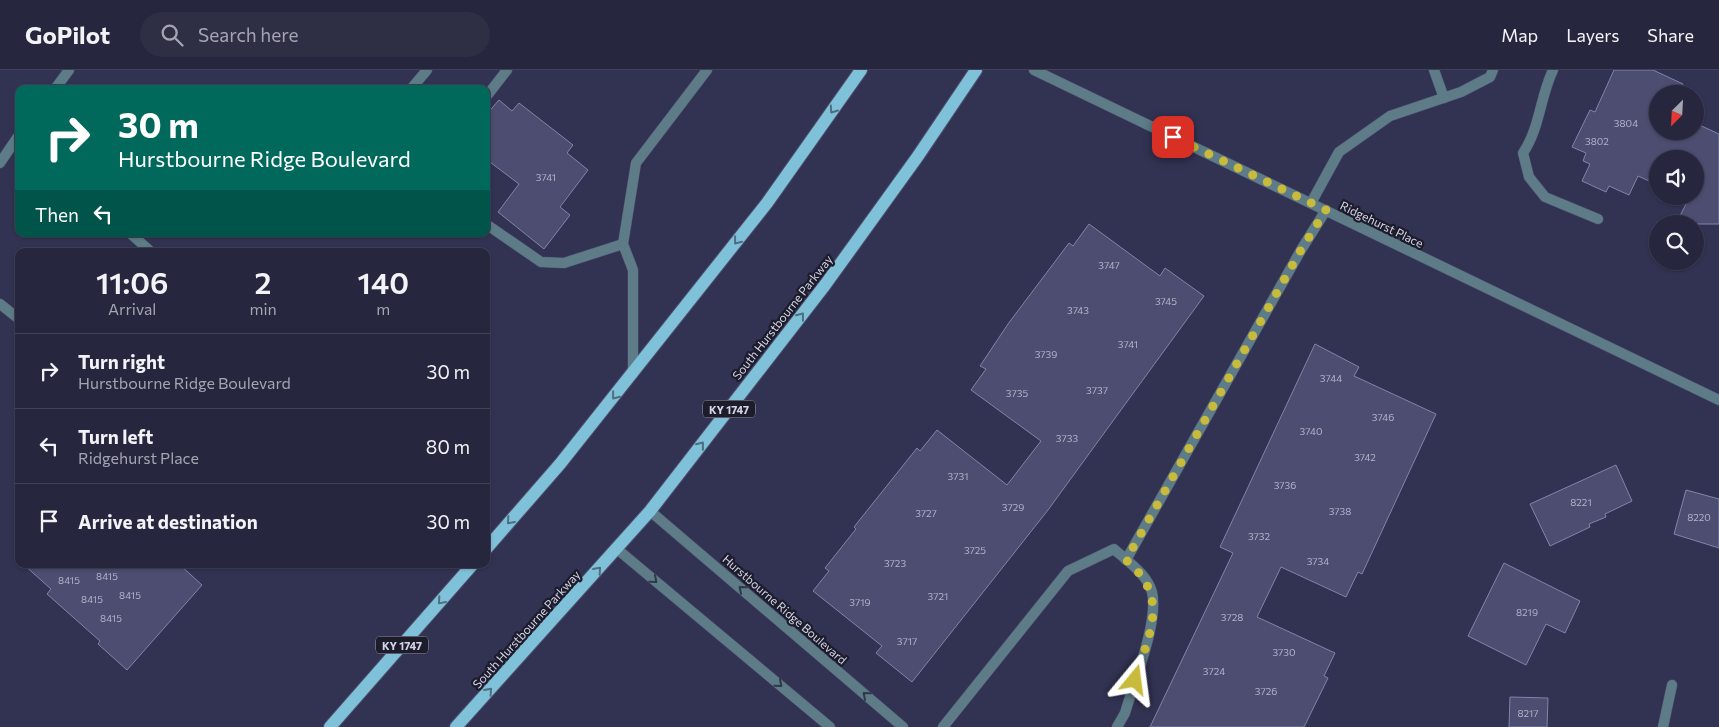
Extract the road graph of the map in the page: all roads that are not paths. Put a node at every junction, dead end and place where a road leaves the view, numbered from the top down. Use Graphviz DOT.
graph roads {
  1 [pos="69,70"];
  2 [pos="427,70"];
  3 [pos="508,70"];
  4 [pos="707,70"];
  5 [pos="861,70"];
  6 [pos="976,70"];
  7 [pos="1034,70"];
  8 [pos="1434,70"];
  9 [pos="1493,70"];
  10 [pos="1554,70"];
  11 [pos="58,85"];
  12 [pos="414,85"];
  13 [pos="490,92"];
  14 [pos="1444,98"];
  15 [pos="15,141"];
  16 [pos="0,163"];
  17 [pos="1311,203"];
  18 [pos="1326,210"];
  19 [pos="1598,219"];
  20 [pos="490,227"];
  21 [pos="134,237"];
  22 [pos="623,244"];
  23 [pos="147,248"];
  24 [pos="0,304"];
  25 [pos="15,316"];
  26 [pos="633,374"];
  27 [pos="1719,400"];
  28 [pos="650,511"];
  29 [pos="490,544"];
  30 [pos="617,548"];
  31 [pos="1126,560"];
  32 [pos="469,568"];
  33 [pos="1672,685"];
  34 [pos="330,727"];
  35 [pos="456,727"];
  36 [pos="830,727"];
  37 [pos="902,727"];
  38 [pos="943,727"];
  39 [pos="1117,727"];
  40 [pos="1664,727"];
  1 -- 11 [label="street"];
  2 -- 12 [label="street"];
  3 -- 13 [label="street"];
  4 -- 22 [label="street"];
  5 -- 26 [label="main road, one-way"];
  28 -- 6 [label="main road, South Hurstbourne Parkway / KY 1747, one-way"];
  7 -- 17 [label="street, Ridgehurst Place"];
  8 -- 14 [label="street"];
  9 -- 14 [label="street"];
  10 -- 19 [label="street"];
  14 -- 17 [label="street"];
  15 -- 16 [label="street"];
  17 -- 18 [label="street, Ridgehurst Place"];
  18 -- 27 [label="street, Ridgehurst Place"];
  18 -- 31 [label="street"];
  20 -- 22 [label="street"];
  21 -- 23 [label="street"];
  22 -- 26 [label="street"];
  24 -- 25 [label="street"];
  26 -- 29 [label="main road, one-way"];
  28 -- 30 [label="main road, South Hurstbourne Parkway / KY 1747"];
  37 -- 28 [label="street, Hurstbourne Ridge Boulevard, one-way"];
  35 -- 30 [label="main road, South Hurstbourne Parkway / KY 1747, one-way"];
  30 -- 36 [label="street, one-way"];
  31 -- 38 [label="street"];
  31 -- 39 [label="street"];
  32 -- 34 [label="main road, KY 1747, one-way"];
  33 -- 40 [label="street"];
}
